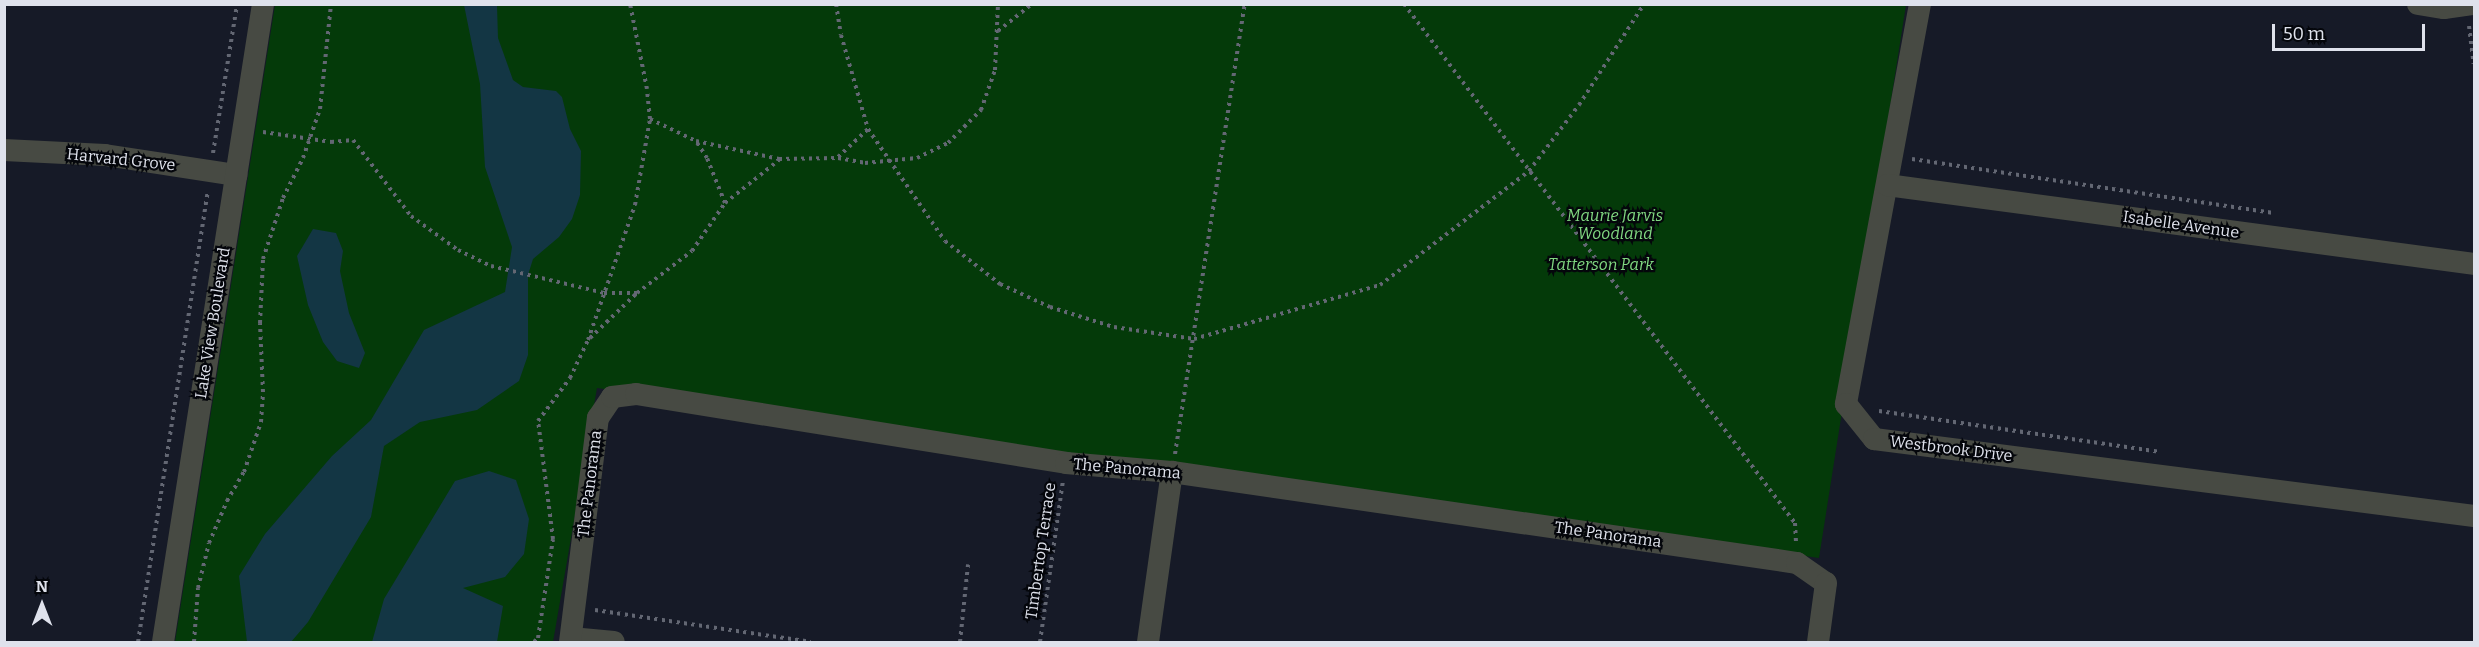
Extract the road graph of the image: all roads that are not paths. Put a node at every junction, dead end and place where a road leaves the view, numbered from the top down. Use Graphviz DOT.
graph roads {
  1 [pos="263,4"];
  2 [pos="1920,4"];
  3 [pos="2418,4"];
  4 [pos="2470,5"];
  5 [pos="4,150"];
  6 [pos="236,175"];
  7 [pos="1895,186"];
  8 [pos="2475,264"];
  9 [pos="1172,472"];
  10 [pos="2475,516"];
  11 [pos="570,640"];
  12 [pos="163,642"];
  13 [pos="614,642"];
  14 [pos="1148,642"];
  15 [pos="1818,642"];
  1 -- 6 [label="street, Lake View Boulevard"];
  2 -- 7 [label="street, Westbrook Drive"];
  3 -- 4 [label="street"];
  5 -- 6 [label="street, Harvard Grove"];
  6 -- 12 [label="street, Lake View Boulevard"];
  7 -- 8 [label="street, Isabelle Avenue"];
  7 -- 10 [label="street, Westbrook Drive"];
  9 -- 11 [label="street, The Panorama"];
  9 -- 14 [label="street"];
  9 -- 15 [label="street, The Panorama"];
  11 -- 13 [label="street"];
}
